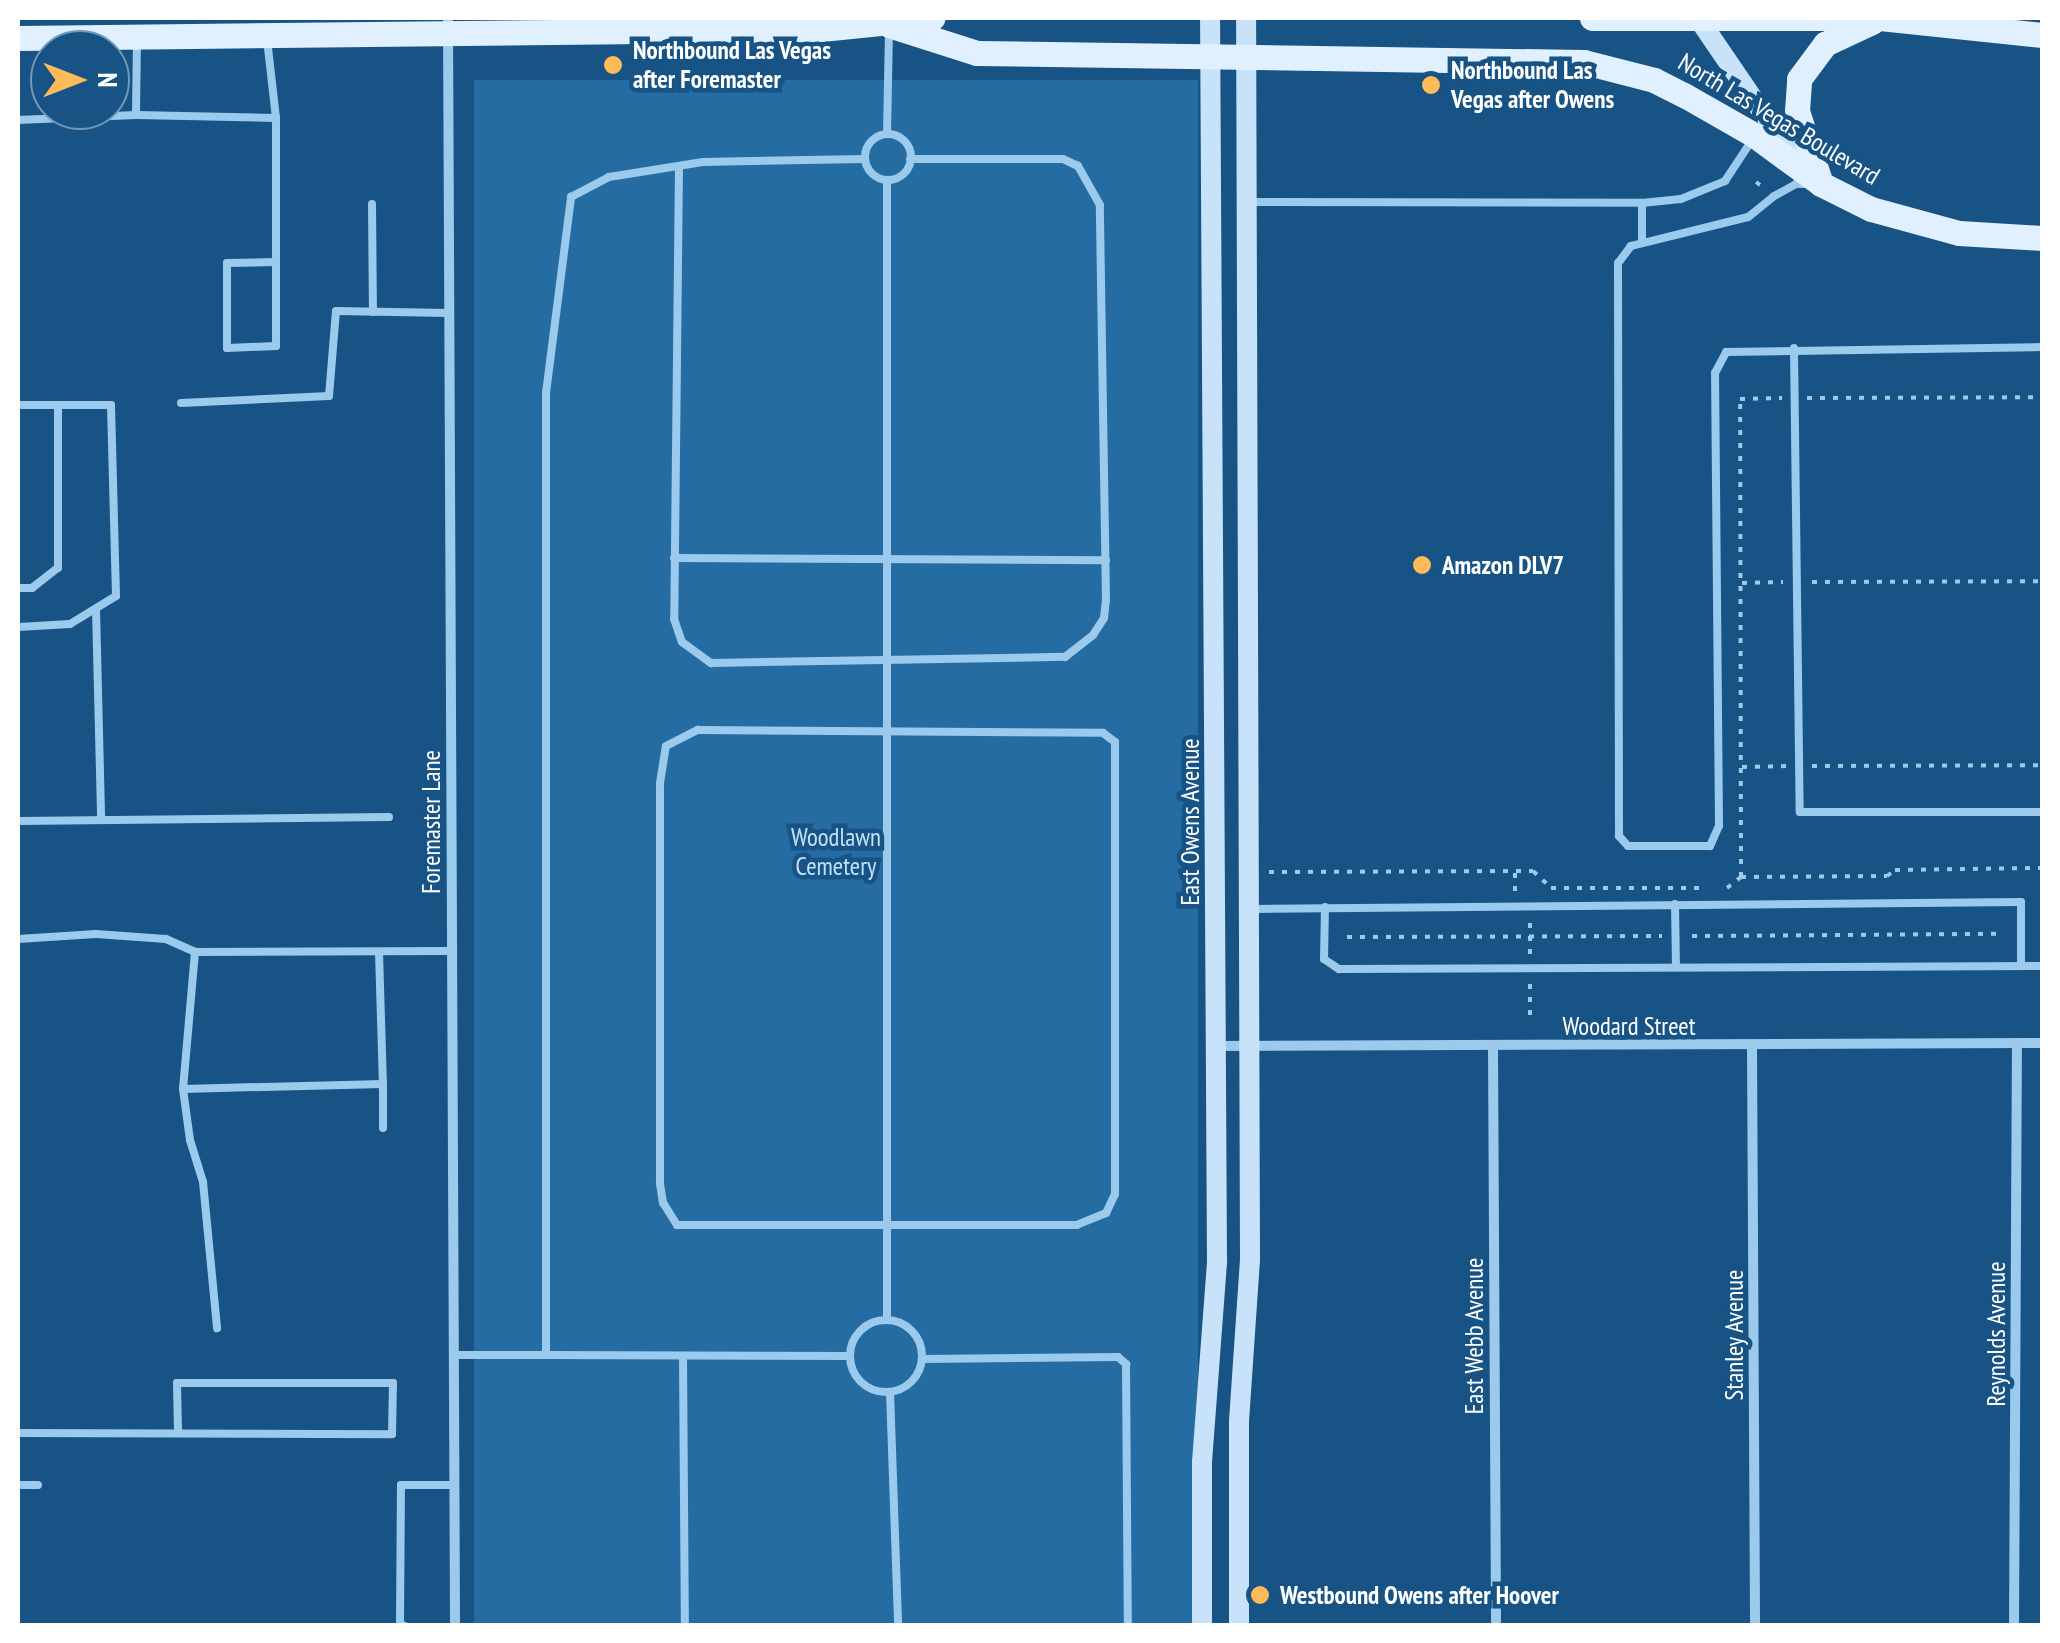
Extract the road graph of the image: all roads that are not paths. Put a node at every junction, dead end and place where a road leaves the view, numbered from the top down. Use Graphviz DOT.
graph roads {
  1 [pos="932,18"];
  2 [pos="1210,18"];
  3 [pos="1246,18"];
  4 [pos="1592,18"];
  5 [pos="1880,18"];
  6 [pos="1970,18"];
  7 [pos="1699,19"];
  8 [pos="821,23"];
  9 [pos="889,25"];
  10 [pos="448,26"];
  11 [pos="1997,28"];
  12 [pos="2042,35"];
  13 [pos="267,36"];
  14 [pos="137,37"];
  15 [pos="18,38"];
  16 [pos="1210,54"];
  17 [pos="1247,56"];
  18 [pos="136,116"];
  19 [pos="276,118"];
  20 [pos="18,120"];
  21 [pos="888,134"];
  22 [pos="1754,136"];
  23 [pos="864,159"];
  24 [pos="910,159"];
  25 [pos="679,166"];
  26 [pos="888,180"];
  27 [pos="1821,184"];
  28 [pos="1248,202"];
  29 [pos="1642,203"];
  30 [pos="372,204"];
  31 [pos="2042,238"];
  32 [pos="1642,242"];
  33 [pos="276,262"];
  34 [pos="372,312"];
  35 [pos="449,312"];
  36 [pos="1794,348"];
  37 [pos="2042,348"];
  38 [pos="181,402"];
  39 [pos="18,405"];
  40 [pos="58,405"];
  41 [pos="674,558"];
  42 [pos="888,558"];
  43 [pos="1106,560"];
  44 [pos="18,588"];
  45 [pos="96,609"];
  46 [pos="18,627"];
  47 [pos="886,661"];
  48 [pos="885,730"];
  49 [pos="2042,812"];
  50 [pos="389,817"];
  51 [pos="101,820"];
  52 [pos="18,821"];
  53 [pos="1676,904"];
  54 [pos="1324,907"];
  55 [pos="1248,909"];
  56 [pos="18,939"];
  57 [pos="452,951"];
  58 [pos="195,952"];
  59 [pos="379,952"];
  60 [pos="2021,965"];
  61 [pos="1676,966"];
  62 [pos="2042,966"];
  63 [pos="2017,1043"];
  64 [pos="2042,1043"];
  65 [pos="1752,1045"];
  66 [pos="1216,1046"];
  67 [pos="1248,1046"];
  68 [pos="1493,1046"];
  69 [pos="383,1084"];
  70 [pos="183,1089"];
  71 [pos="383,1128"];
  72 [pos="886,1225"];
  73 [pos="887,1319"];
  74 [pos="217,1328"];
  75 [pos="454,1355"];
  76 [pos="546,1355"];
  77 [pos="683,1356"];
  78 [pos="850,1356"];
  79 [pos="922,1358"];
  80 [pos="890,1392"];
  81 [pos="178,1431"];
  82 [pos="18,1434"];
  83 [pos="454,1484"];
  84 [pos="18,1486"];
  85 [pos="38,1486"];
  86 [pos="405,1626"];
  87 [pos="455,1626"];
  88 [pos="685,1626"];
  89 [pos="898,1626"];
  90 [pos="1128,1626"];
  91 [pos="1202,1626"];
  92 [pos="1239,1626"];
  93 [pos="1496,1626"];
  94 [pos="1756,1626"];
  95 [pos="2014,1626"];
  1 -- 9 [label="main road, North Las Vegas Boulevard"];
  2 -- 16 [label="main road, East Owens Avenue"];
  3 -- 17 [label="main road"];
  4 -- 7 [label="main road, North Las Vegas Boulevard"];
  5 -- 7 [label="main road, North Las Vegas Boulevard"];
  5 -- 11 [label="main road, North Las Vegas Boulevard"];
  5 -- 27 [label="main road"];
  6 -- 11 [label="main road"];
  7 -- 27 [label="main road"];
  8 -- 9 [label="main road, North Las Vegas Boulevard"];
  8 -- 10 [label="main road, North Las Vegas Boulevard"];
  9 -- 16 [label="main road, North Las Vegas Boulevard"];
  9 -- 21 [label="lane"];
  10 -- 13 [label="main road, North Las Vegas Boulevard"];
  10 -- 35 [label="street, Foremaster Lane"];
  11 -- 12 [label="main road, North Las Vegas Boulevard"];
  13 -- 14 [label="main road, North Las Vegas Boulevard"];
  13 -- 19 [label="lane"];
  14 -- 15 [label="main road, North Las Vegas Boulevard"];
  14 -- 18 [label="lane"];
  16 -- 17 [label="main road, North Las Vegas Boulevard"];
  16 -- 66 [label="main road, East Owens Avenue"];
  17 -- 22 [label="main road, North Las Vegas Boulevard"];
  17 -- 28 [label="main road"];
  18 -- 19 [label="lane"];
  18 -- 20 [label="lane"];
  19 -- 33 [label="lane"];
  21 -- 23 [label="lane"];
  21 -- 24 [label="lane"];
  22 -- 27 [label="main road, North Las Vegas Boulevard"];
  22 -- 29 [label="lane"];
  23 -- 25 [label="lane"];
  23 -- 26 [label="lane"];
  24 -- 26 [label="lane"];
  24 -- 43 [label="lane"];
  25 -- 41 [label="lane"];
  25 -- 76 [label="lane"];
  26 -- 42 [label="lane"];
  27 -- 31 [label="main road, North Las Vegas Boulevard"];
  27 -- 32 [label="lane"];
  28 -- 29 [label="lane"];
  28 -- 55 [label="main road"];
  29 -- 32 [label="lane"];
  30 -- 34 [label="lane"];
  32 -- 36 [label="lane"];
  33 -- 33 [label="lane"];
  34 -- 35 [label="lane"];
  34 -- 38 [label="lane"];
  35 -- 57 [label="street, Foremaster Lane"];
  36 -- 37 [label="lane"];
  36 -- 49 [label="lane"];
  39 -- 40 [label="lane"];
  40 -- 44 [label="lane"];
  40 -- 45 [label="lane"];
  41 -- 42 [label="lane"];
  41 -- 47 [label="lane"];
  42 -- 43 [label="lane"];
  42 -- 47 [label="lane"];
  43 -- 47 [label="lane"];
  45 -- 46 [label="lane"];
  45 -- 51 [label="lane"];
  47 -- 48 [label="lane"];
  48 -- 72 [label="lane"];
  48 -- 72 [label="lane"];
  48 -- 72 [label="lane"];
  50 -- 51 [label="lane"];
  51 -- 52 [label="lane"];
  53 -- 54 [label="lane"];
  53 -- 60 [label="lane"];
  53 -- 61 [label="lane"];
  54 -- 55 [label="lane"];
  54 -- 61 [label="lane"];
  55 -- 67 [label="main road"];
  56 -- 58 [label="lane"];
  57 -- 59 [label="lane"];
  57 -- 75 [label="street, Foremaster Lane"];
  58 -- 59 [label="lane"];
  58 -- 70 [label="lane"];
  59 -- 69 [label="lane"];
  60 -- 61 [label="lane"];
  60 -- 62 [label="lane"];
  63 -- 64 [label="street, Woodard Street"];
  63 -- 65 [label="street, Woodard Street"];
  63 -- 95 [label="street, Reynolds Avenue"];
  65 -- 68 [label="street, Woodard Street"];
  65 -- 94 [label="street, Stanley Avenue"];
  66 -- 67 [label="street, Woodard Street"];
  66 -- 91 [label="main road, East Owens Avenue"];
  67 -- 68 [label="street, Woodard Street"];
  67 -- 92 [label="main road"];
  68 -- 93 [label="street, East Webb Avenue"];
  69 -- 70 [label="lane"];
  69 -- 71 [label="lane"];
  70 -- 74 [label="lane"];
  72 -- 73 [label="lane"];
  73 -- 78 [label="lane"];
  73 -- 79 [label="lane"];
  75 -- 76 [label="lane"];
  75 -- 83 [label="street, Foremaster Lane"];
  76 -- 77 [label="lane"];
  77 -- 78 [label="lane"];
  77 -- 88 [label="lane"];
  78 -- 80 [label="lane"];
  79 -- 80 [label="lane"];
  79 -- 90 [label="lane"];
  80 -- 89 [label="lane"];
  81 -- 81 [label="lane"];
  81 -- 82 [label="lane"];
  83 -- 86 [label="lane"];
  83 -- 87 [label="street, Foremaster Lane"];
  84 -- 85 [label="lane"];
}
